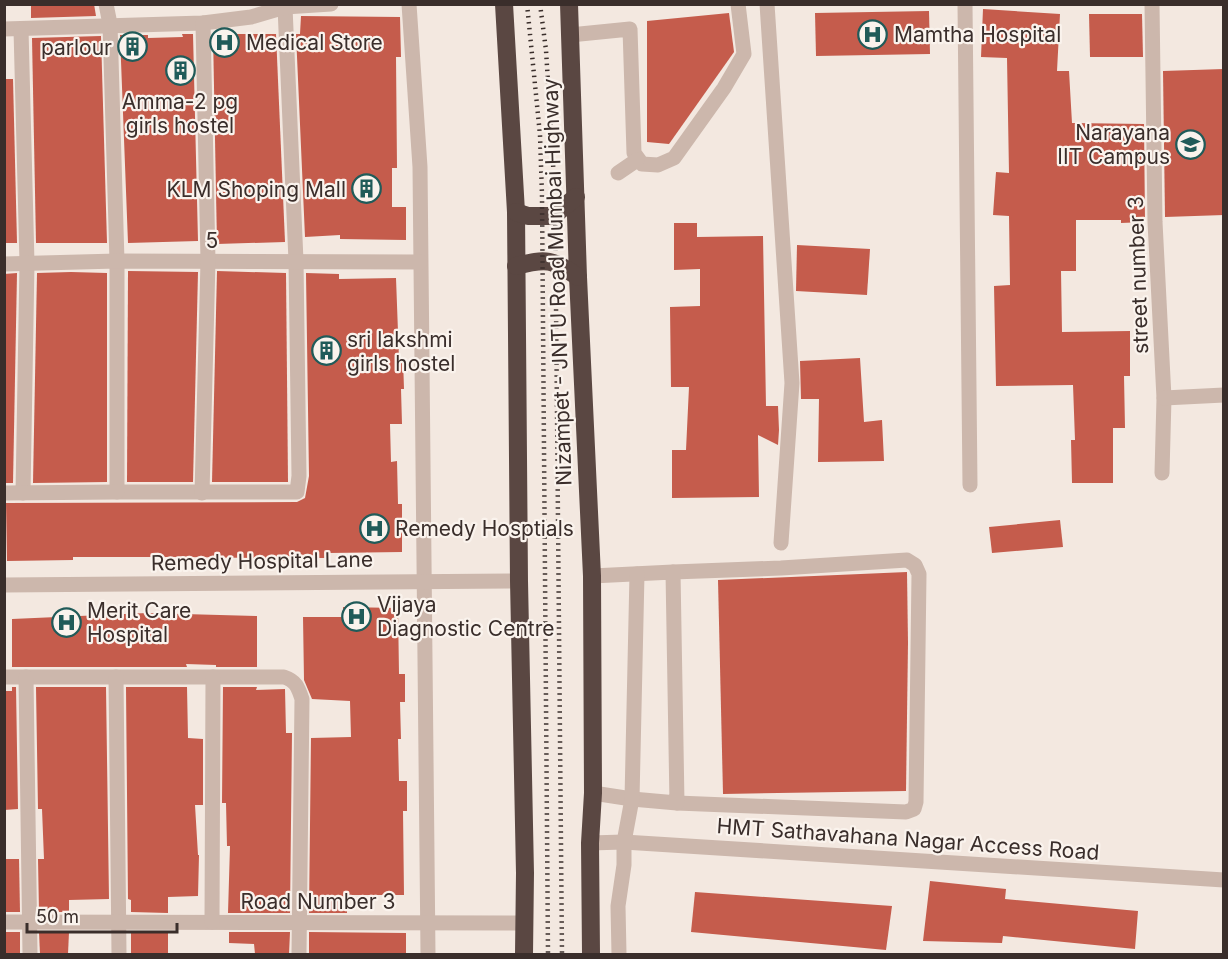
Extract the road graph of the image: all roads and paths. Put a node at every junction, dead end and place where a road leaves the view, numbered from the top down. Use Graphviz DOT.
graph roads {
  1 [pos="106,4"];
  2 [pos="331,4"];
  3 [pos="409,4"];
  4 [pos="504,4"];
  5 [pos="569,4"];
  6 [pos="738,4"];
  7 [pos="767,4"];
  8 [pos="965,4"];
  9 [pos="1152,4"];
  10 [pos="285,8"];
  11 [pos="250,11"];
  12 [pos="203,23"];
  13 [pos="110,24"];
  14 [pos="4,29"];
  15 [pos="21,29"];
  16 [pos="570,35"];
  17 [pos="637,160"];
  18 [pos="618,173"];
  19 [pos="576,197"];
  20 [pos="516,212"];
  21 [pos="117,261"];
  22 [pos="208,261"];
  23 [pos="296,261"];
  24 [pos="420,262"];
  25 [pos="4,264"];
  26 [pos="27,264"];
  27 [pos="516,266"];
  28 [pos="578,277"];
  29 [pos="1224,395"];
  30 [pos="1164,398"];
  31 [pos="1162,472"];
  32 [pos="970,485"];
  33 [pos="117,492"];
  34 [pos="4,493"];
  35 [pos="23,493"];
  36 [pos="202,493"];
  37 [pos="781,543"];
  38 [pos="673,572"];
  39 [pos="637,574"];
  40 [pos="591,576"];
  41 [pos="423,581"];
  42 [pos="519,581"];
  43 [pos="4,585"];
  44 [pos="4,677"];
  45 [pos="26,677"];
  46 [pos="116,677"];
  47 [pos="213,677"];
  48 [pos="593,793"];
  49 [pos="632,799"];
  50 [pos="677,803"];
  51 [pos="624,842"];
  52 [pos="590,843"];
  53 [pos="1224,880"];
  54 [pos="4,922"];
  55 [pos="30,922"];
  56 [pos="119,922"];
  57 [pos="212,922"];
  58 [pos="299,922"];
  59 [pos="428,922"];
  60 [pos="524,922"];
  61 [pos="30,954"];
  62 [pos="119,954"];
  63 [pos="299,954"];
  64 [pos="428,954"];
  65 [pos="524,954"];
  66 [pos="591,954"];
  67 [pos="619,954"];
  1 -- 13 [label="street"];
  2 -- 10 [label="street"];
  3 -- 24 [label="street"];
  4 -- 20 [label="highway, Nizampet - JNTU Road Mumbai Highway"];
  5 -- 16 [label="highway, Nizampet - JNTU Road Mumbai Highway"];
  6 -- 17 [label="street"];
  7 -- 37 [label="street"];
  8 -- 32 [label="street"];
  9 -- 30 [label="street, street number 3"];
  10 -- 11 [label="street"];
  10 -- 23 [label="street"];
  11 -- 12 [label="street"];
  12 -- 13 [label="street"];
  12 -- 22 [label="street"];
  13 -- 15 [label="street"];
  13 -- 21 [label="street"];
  14 -- 15 [label="street"];
  15 -- 26 [label="street"];
  16 -- 17 [label="street"];
  16 -- 19 [label="highway, Nizampet - JNTU Road Mumbai Highway"];
  17 -- 18 [label="street"];
  19 -- 20 [label="highway"];
  19 -- 28 [label="highway, Nizampet - JNTU Road Mumbai Highway"];
  20 -- 27 [label="highway, Nizampet - JNTU Road Mumbai Highway"];
  21 -- 22 [label="street, 5"];
  21 -- 26 [label="street, 5"];
  21 -- 33 [label="street"];
  22 -- 23 [label="street, 5"];
  22 -- 36 [label="street"];
  23 -- 24 [label="street, 5"];
  23 -- 36 [label="street"];
  24 -- 41 [label="street"];
  25 -- 26 [label="street, 5"];
  26 -- 35 [label="street"];
  27 -- 28 [label="highway"];
  27 -- 42 [label="highway, Nizampet - JNTU Road Mumbai Highway"];
  28 -- 40 [label="highway, Nizampet - JNTU Road Mumbai Highway"];
  29 -- 30 [label="street"];
  30 -- 31 [label="street, street number 3"];
  33 -- 35 [label="street"];
  33 -- 36 [label="street"];
  34 -- 35 [label="street"];
  38 -- 39 [label="street"];
  38 -- 50 [label="street"];
  38 -- 50 [label="street"];
  39 -- 40 [label="street"];
  39 -- 49 [label="street"];
  40 -- 48 [label="highway, Nizampet - JNTU Road Mumbai Highway"];
  41 -- 42 [label="street, Remedy Hospital Lane"];
  41 -- 43 [label="street, Remedy Hospital Lane"];
  41 -- 59 [label="street"];
  42 -- 60 [label="highway, Nizampet - JNTU Road Mumbai Highway"];
  44 -- 45 [label="street"];
  45 -- 46 [label="street"];
  45 -- 55 [label="street"];
  46 -- 47 [label="street"];
  46 -- 56 [label="street"];
  47 -- 57 [label="street"];
  47 -- 58 [label="street"];
  48 -- 49 [label="street"];
  48 -- 52 [label="highway, Nizampet - JNTU Road Mumbai Highway"];
  49 -- 50 [label="street"];
  49 -- 51 [label="street"];
  51 -- 52 [label="street, HMT Sathavahana Nagar Access Road"];
  51 -- 53 [label="street, HMT Sathavahana Nagar Access Road"];
  51 -- 67 [label="street"];
  52 -- 66 [label="highway, Nizampet - JNTU Road Mumbai Highway"];
  54 -- 55 [label="street, Road Number 3"];
  55 -- 56 [label="street, Road Number 3"];
  55 -- 61 [label="street"];
  56 -- 57 [label="street, Road Number 3"];
  56 -- 62 [label="street"];
  57 -- 58 [label="street, Road Number 3"];
  58 -- 59 [label="street, Road Number 3"];
  58 -- 63 [label="street"];
  59 -- 60 [label="street, Road Number 3"];
  59 -- 64 [label="street"];
  60 -- 65 [label="highway, Nizampet - JNTU Road Mumbai Highway"];
}
